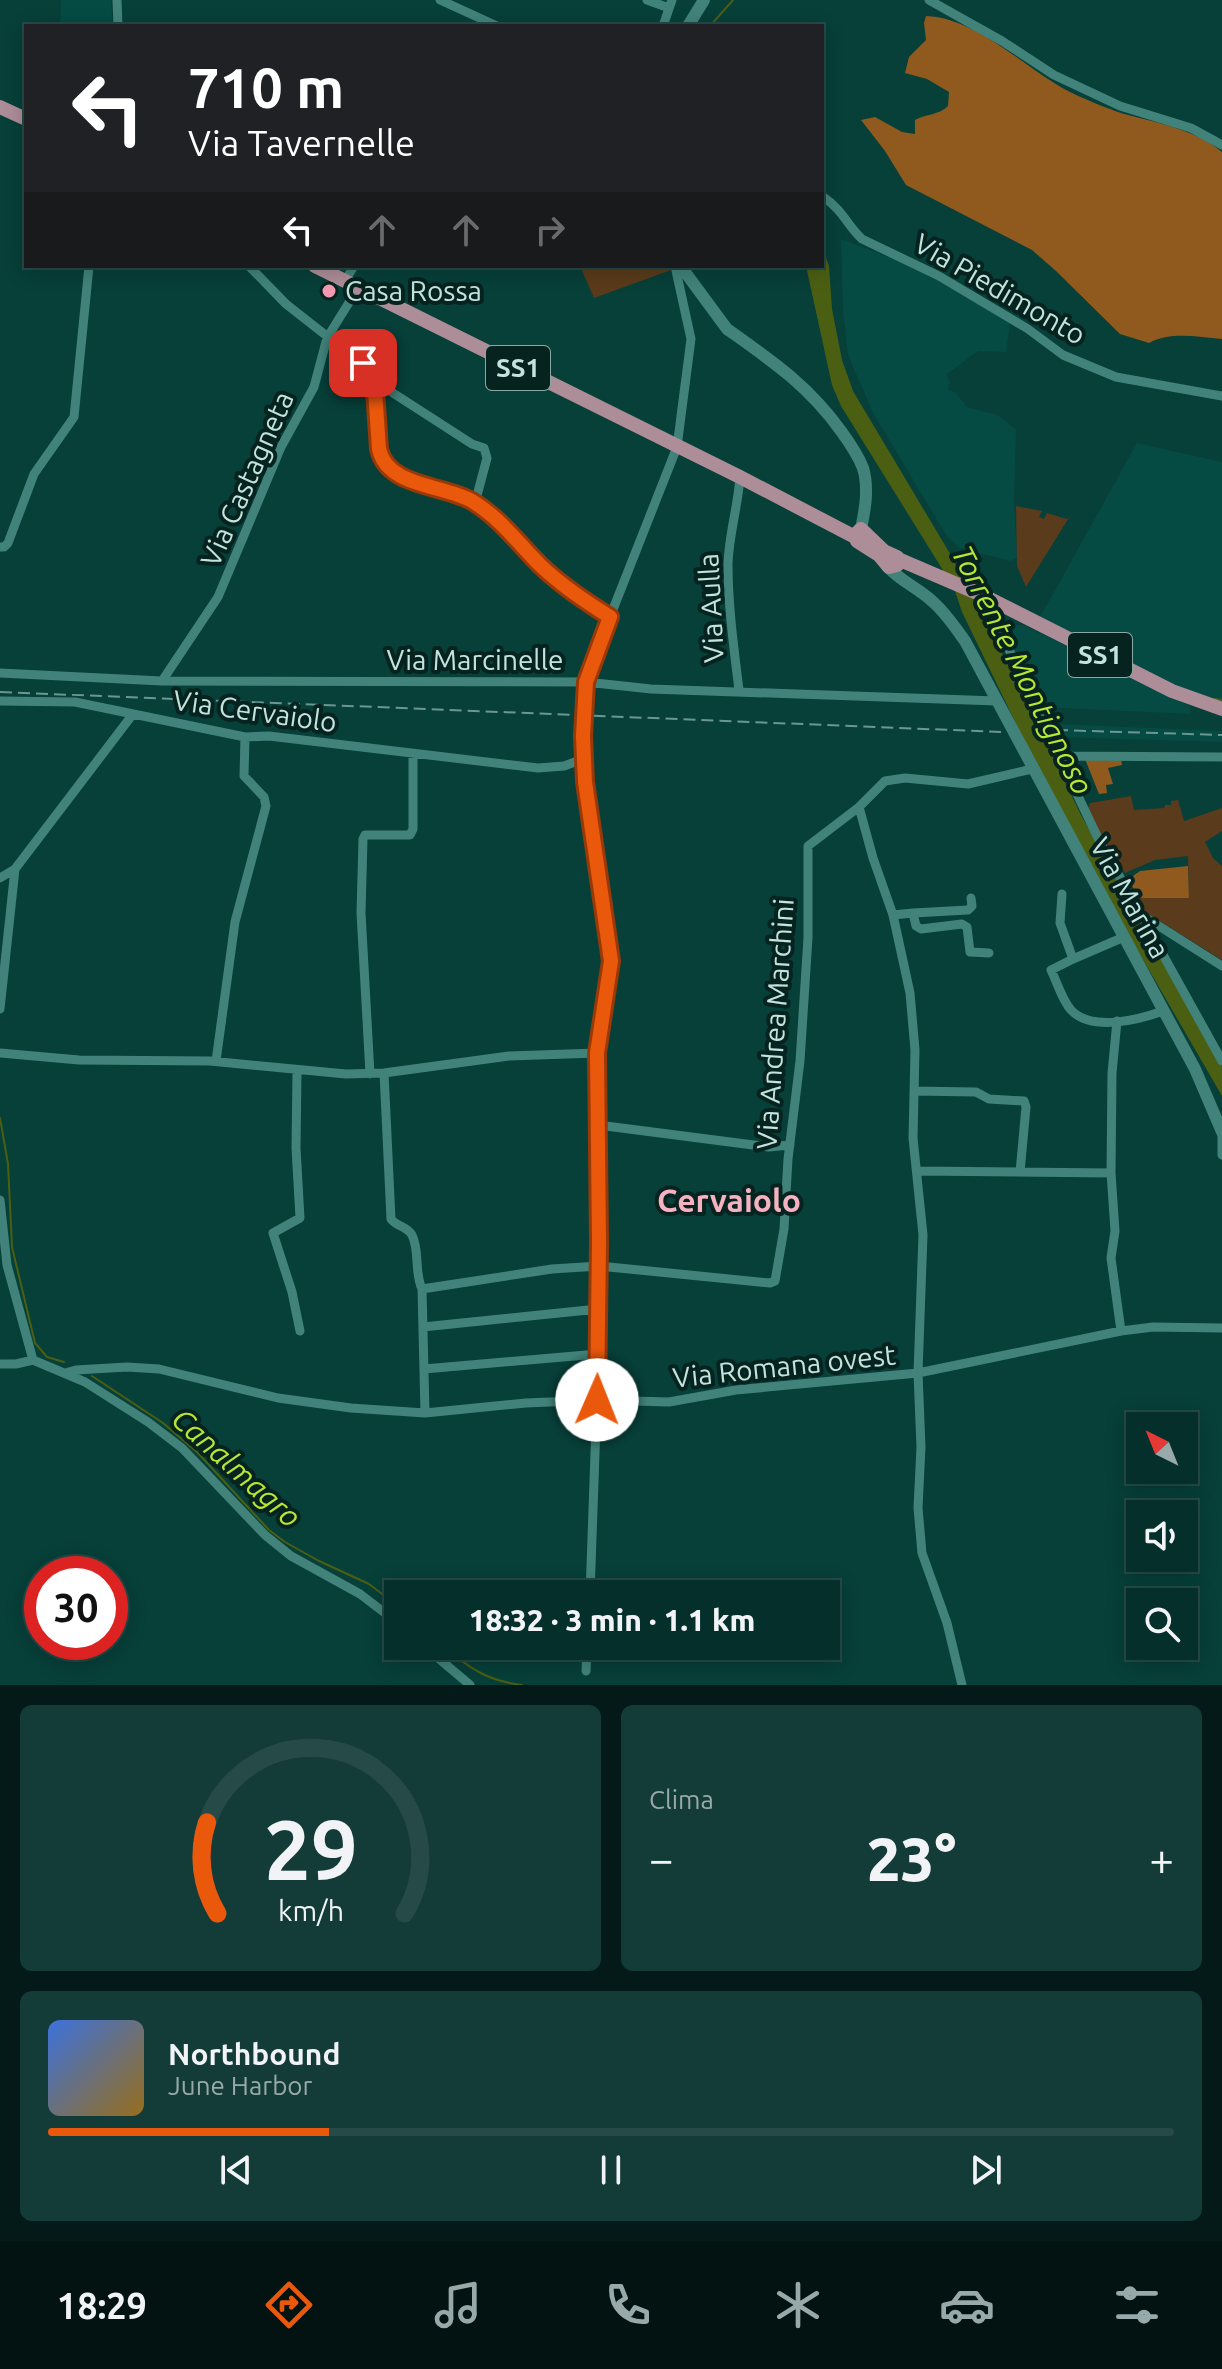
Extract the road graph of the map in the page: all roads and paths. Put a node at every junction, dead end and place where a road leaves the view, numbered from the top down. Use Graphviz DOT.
graph roads {
  1 [pos="117,0"];
  2 [pos="440,0"];
  3 [pos="473,0"];
  4 [pos="647,0"];
  5 [pos="704,0"];
  6 [pos="929,0"];
  7 [pos="670,3"];
  8 [pos="466,11"];
  9 [pos="118,24"];
  10 [pos="493,24"];
  11 [pos="664,24"];
  12 [pos="689,24"];
  13 [pos="0,107"];
  14 [pos="24,118"];
  15 [pos="1222,145"];
  16 [pos="824,198"];
  17 [pos="89,268"];
  18 [pos="251,268"];
  19 [pos="319,268"];
  20 [pos="354,268"];
  21 [pos="682,268"];
  22 [pos="352,285"];
  23 [pos="327,338"];
  24 [pos="377,363"];
  25 [pos="1222,396"];
  26 [pos="677,447"];
  27 [pos="740,477"];
  28 [pos="475,503"];
  29 [pos="857,533"];
  30 [pos="0,547"];
  31 [pos="898,566"];
  32 [pos="984,595"];
  33 [pos="610,617"];
  34 [pos="0,673"];
  35 [pos="162,681"];
  36 [pos="586,687"];
  37 [pos="739,690"];
  38 [pos="0,701"];
  39 [pos="997,701"];
  40 [pos="1222,709"];
  41 [pos="133,714"];
  42 [pos="245,737"];
  43 [pos="413,754"];
  44 [pos="1058,756"];
  45 [pos="1222,757"];
  46 [pos="583,759"];
  47 [pos="1032,769"];
  48 [pos="859,807"];
  49 [pos="15,869"];
  50 [pos="0,878"];
  51 [pos="1062,894"];
  52 [pos="971,898"];
  53 [pos="913,913"];
  54 [pos="1138,913"];
  55 [pos="893,915"];
  56 [pos="1124,937"];
  57 [pos="989,953"];
  58 [pos="1073,959"];
  59 [pos="1222,966"];
  60 [pos="0,1009"];
  61 [pos="1163,1011"];
  62 [pos="1117,1021"];
  63 [pos="0,1053"];
  64 [pos="597,1053"];
  65 [pos="216,1061"];
  66 [pos="1222,1061"];
  67 [pos="297,1071"];
  68 [pos="384,1073"];
  69 [pos="370,1074"];
  70 [pos="914,1091"];
  71 [pos="598,1125"];
  72 [pos="1222,1132"];
  73 [pos="790,1145"];
  74 [pos="1222,1155"];
  75 [pos="918,1171"];
  76 [pos="1020,1172"];
  77 [pos="1111,1173"];
  78 [pos="0,1200"];
  79 [pos="599,1266"];
  80 [pos="422,1289"];
  81 [pos="598,1309"];
  82 [pos="423,1327"];
  83 [pos="1222,1328"];
  84 [pos="300,1331"];
  85 [pos="1121,1331"];
  86 [pos="598,1354"];
  87 [pos="33,1360"];
  88 [pos="0,1364"];
  89 [pos="424,1369"];
  90 [pos="65,1373"];
  91 [pos="918,1373"];
  92 [pos="597,1400"];
  93 [pos="425,1413"];
  94 [pos="591,1580"];
  95 [pos="384,1612"];
  96 [pos="441,1660"];
  97 [pos="586,1660"];
  98 [pos="586,1671"];
  99 [pos="470,1685"];
  100 [pos="962,1685"];
  1 -- 9 [label="street"];
  2 -- 8 [label="street"];
  3 -- 8 [label="street"];
  4 -- 7 [label="street"];
  5 -- 12 [label="main road"];
  6 -- 15 [label="street"];
  7 -- 11 [label="street"];
  8 -- 10 [label="street"];
  13 -- 14 [label="main road"];
  16 -- 25 [label="street, Via Piedimonto"];
  17 -- 30 [label="street"];
  18 -- 23 [label="street"];
  19 -- 22 [label="main road, SS1"];
  20 -- 22 [label="street, Via Castagneta"];
  21 -- 26 [label="street"];
  21 -- 29 [label="main road"];
  22 -- 23 [label="street, Via Castagneta"];
  22 -- 26 [label="main road, SS1"];
  23 -- 28 [label="street"];
  23 -- 35 [label="street, Via Castagneta"];
  24 -- 28 [label="street"];
  26 -- 27 [label="main road, SS1"];
  26 -- 33 [label="street"];
  27 -- 29 [label="main road, SS1"];
  27 -- 37 [label="street, Via Aulla"];
  28 -- 33 [label="street"];
  29 -- 31 [label="main road, SS1"];
  31 -- 32 [label="main road, SS1"];
  31 -- 39 [label="main road, Via Marina"];
  32 -- 40 [label="main road, SS1"];
  32 -- 44 [label="street"];
  33 -- 36 [label="street"];
  34 -- 35 [label="street, Via Marcinelle"];
  35 -- 36 [label="street, Via Marcinelle"];
  36 -- 37 [label="street, Via Marcinelle"];
  36 -- 46 [label="street"];
  37 -- 39 [label="street, Via Marcinelle"];
  38 -- 41 [label="street"];
  39 -- 47 [label="main road, Via Marina"];
  41 -- 42 [label="street, Via Cervaiolo"];
  41 -- 49 [label="street, Via Cervaiolo"];
  42 -- 43 [label="street, Via Cervaiolo"];
  42 -- 65 [label="street"];
  43 -- 46 [label="street, Via Cervaiolo"];
  43 -- 69 [label="street"];
  44 -- 45 [label="street"];
  44 -- 54 [label="street"];
  46 -- 64 [label="street"];
  47 -- 48 [label="street"];
  47 -- 56 [label="main road, Via Marina"];
  48 -- 55 [label="street"];
  48 -- 73 [label="street, Via Andrea Marchini"];
  49 -- 50 [label="street, Via Cervaiolo"];
  49 -- 60 [label="street"];
  51 -- 58 [label="street"];
  52 -- 53 [label="street"];
  53 -- 55 [label="street"];
  53 -- 57 [label="street"];
  54 -- 59 [label="street"];
  54 -- 66 [label="street"];
  55 -- 70 [label="street"];
  56 -- 58 [label="street"];
  56 -- 61 [label="main road, Via Marina"];
  58 -- 62 [label="street"];
  61 -- 62 [label="street"];
  61 -- 72 [label="main road, Via Marina"];
  62 -- 77 [label="street"];
  63 -- 65 [label="street"];
  64 -- 68 [label="street"];
  64 -- 71 [label="street"];
  65 -- 67 [label="street"];
  67 -- 69 [label="street"];
  67 -- 84 [label="street"];
  68 -- 69 [label="street"];
  68 -- 80 [label="street"];
  70 -- 75 [label="street"];
  70 -- 76 [label="street"];
  71 -- 73 [label="street"];
  71 -- 79 [label="street"];
  72 -- 74 [label="street"];
  73 -- 79 [label="street, Via Andrea Marchini"];
  75 -- 76 [label="street"];
  75 -- 91 [label="street"];
  76 -- 77 [label="street"];
  77 -- 85 [label="street"];
  78 -- 87 [label="street"];
  79 -- 80 [label="street, Via Andrea Marchini"];
  79 -- 81 [label="street"];
  80 -- 82 [label="street"];
  81 -- 82 [label="street"];
  81 -- 86 [label="street"];
  82 -- 89 [label="street"];
  83 -- 85 [label="street, Via Romana ovest"];
  85 -- 91 [label="street, Via Romana ovest"];
  86 -- 89 [label="street"];
  86 -- 92 [label="street"];
  87 -- 88 [label="street"];
  87 -- 90 [label="street"];
  89 -- 93 [label="street"];
  90 -- 93 [label="street, Via Romana ovest"];
  90 -- 95 [label="street"];
  91 -- 92 [label="street, Via Romana ovest"];
  91 -- 100 [label="street"];
  92 -- 93 [label="street, Via Romana ovest"];
  92 -- 94 [label="street"];
  96 -- 99 [label="street"];
  97 -- 98 [label="street"];
}
